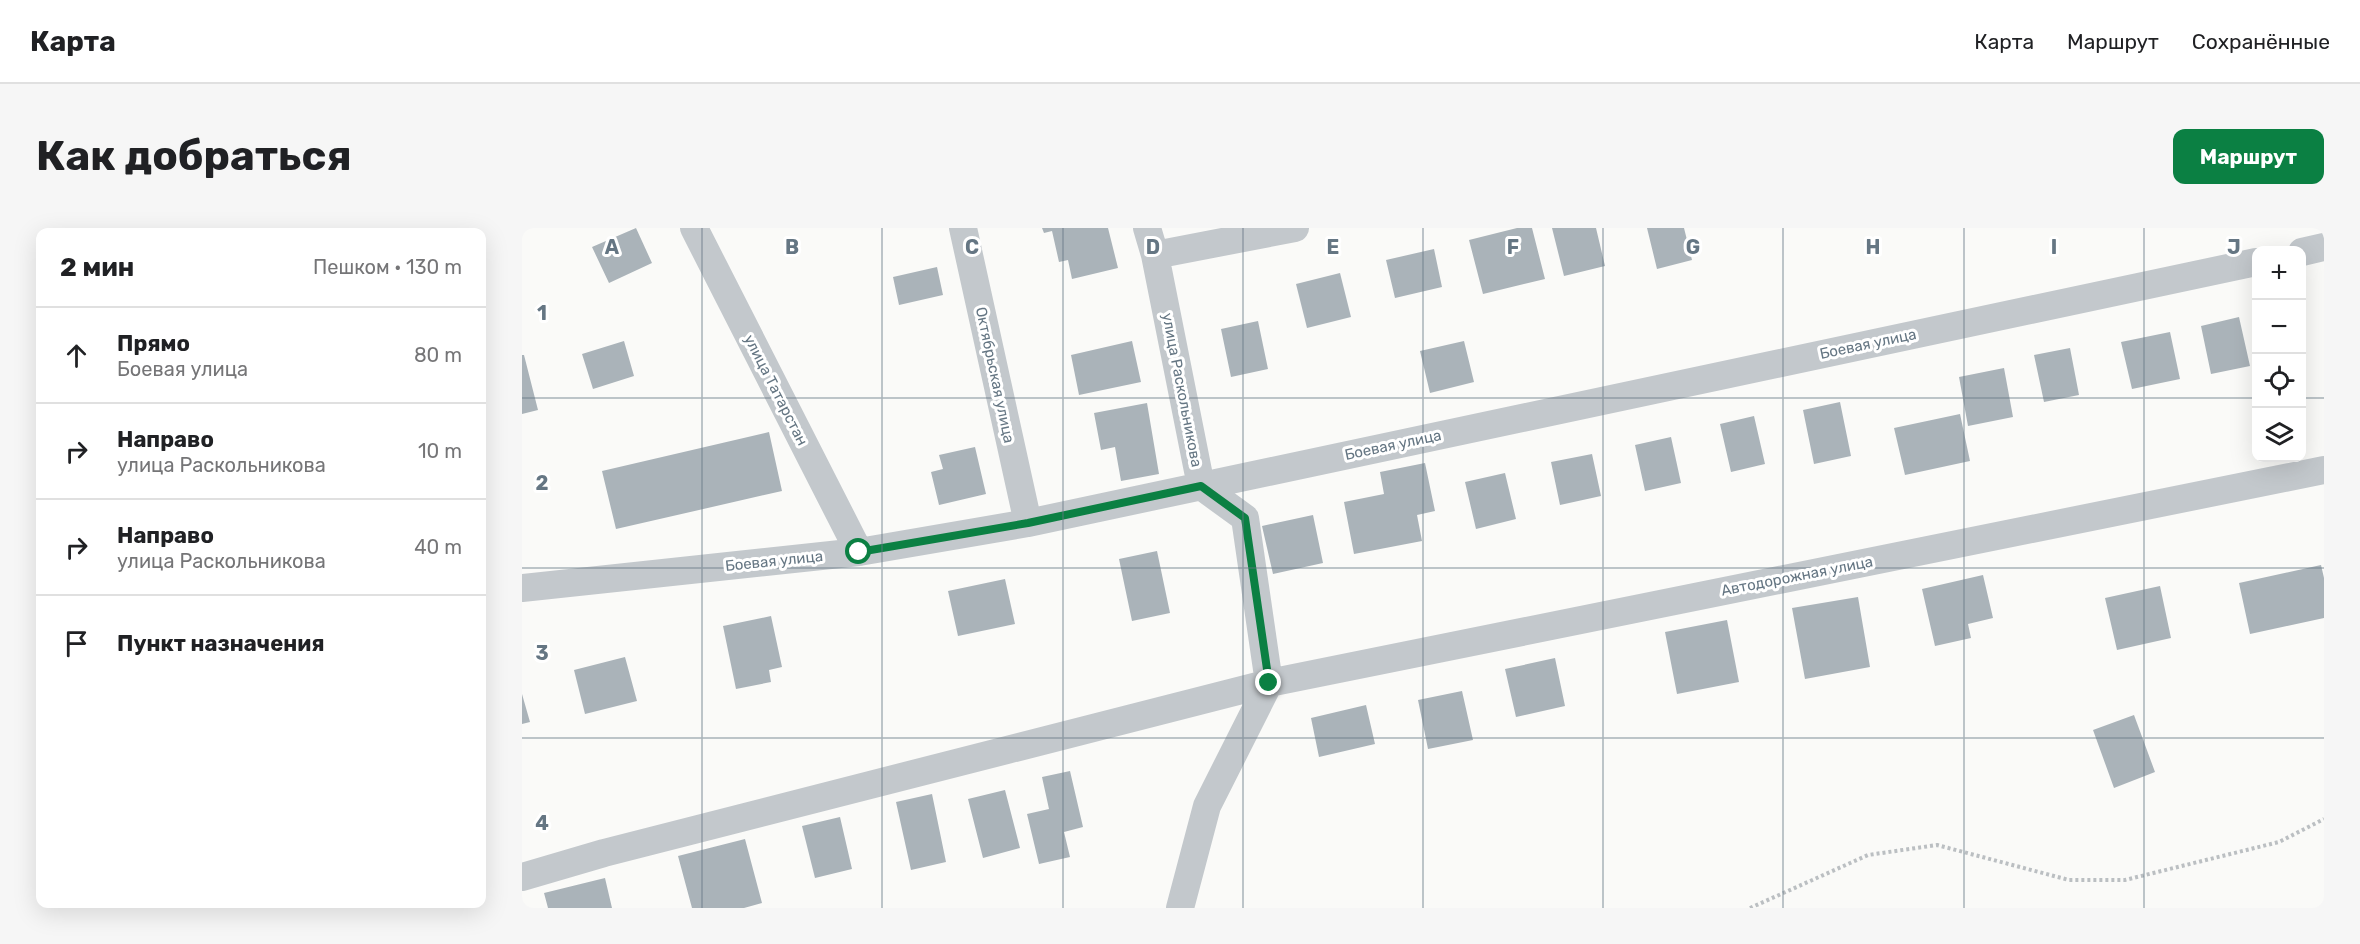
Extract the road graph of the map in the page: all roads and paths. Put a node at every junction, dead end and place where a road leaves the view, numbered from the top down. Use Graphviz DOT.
graph roads {
  1 [pos="694,228"];
  2 [pos="963,228"];
  3 [pos="1147,228"];
  4 [pos="1295,228"];
  5 [pos="1155,255"];
  6 [pos="2252,263"];
  7 [pos="2324,470"];
  8 [pos="1201,486"];
  9 [pos="1028,523"];
  10 [pos="859,552"];
  11 [pos="522,588"];
  12 [pos="1269,683"];
  13 [pos="2324,819"];
  14 [pos="522,877"];
  15 [pos="1180,908"];
  16 [pos="1750,908"];
  1 -- 10 [label="street, улица Татарстан"];
  2 -- 9 [label="street, Октябрьская улица"];
  3 -- 5 [label="street, улица Раскольникова"];
  4 -- 5 [label="street"];
  5 -- 8 [label="street, улица Раскольникова"];
  6 -- 8 [label="street, Боевая улица"];
  7 -- 12 [label="street, Автодорожная улица"];
  8 -- 9 [label="street, Боевая улица"];
  8 -- 12 [label="street, улица Раскольникова"];
  9 -- 10 [label="street, Боевая улица"];
  10 -- 11 [label="street, Боевая улица"];
  12 -- 14 [label="street, Автодорожная улица"];
  12 -- 15 [label="street"];
  13 -- 16 [label="path"];
}
